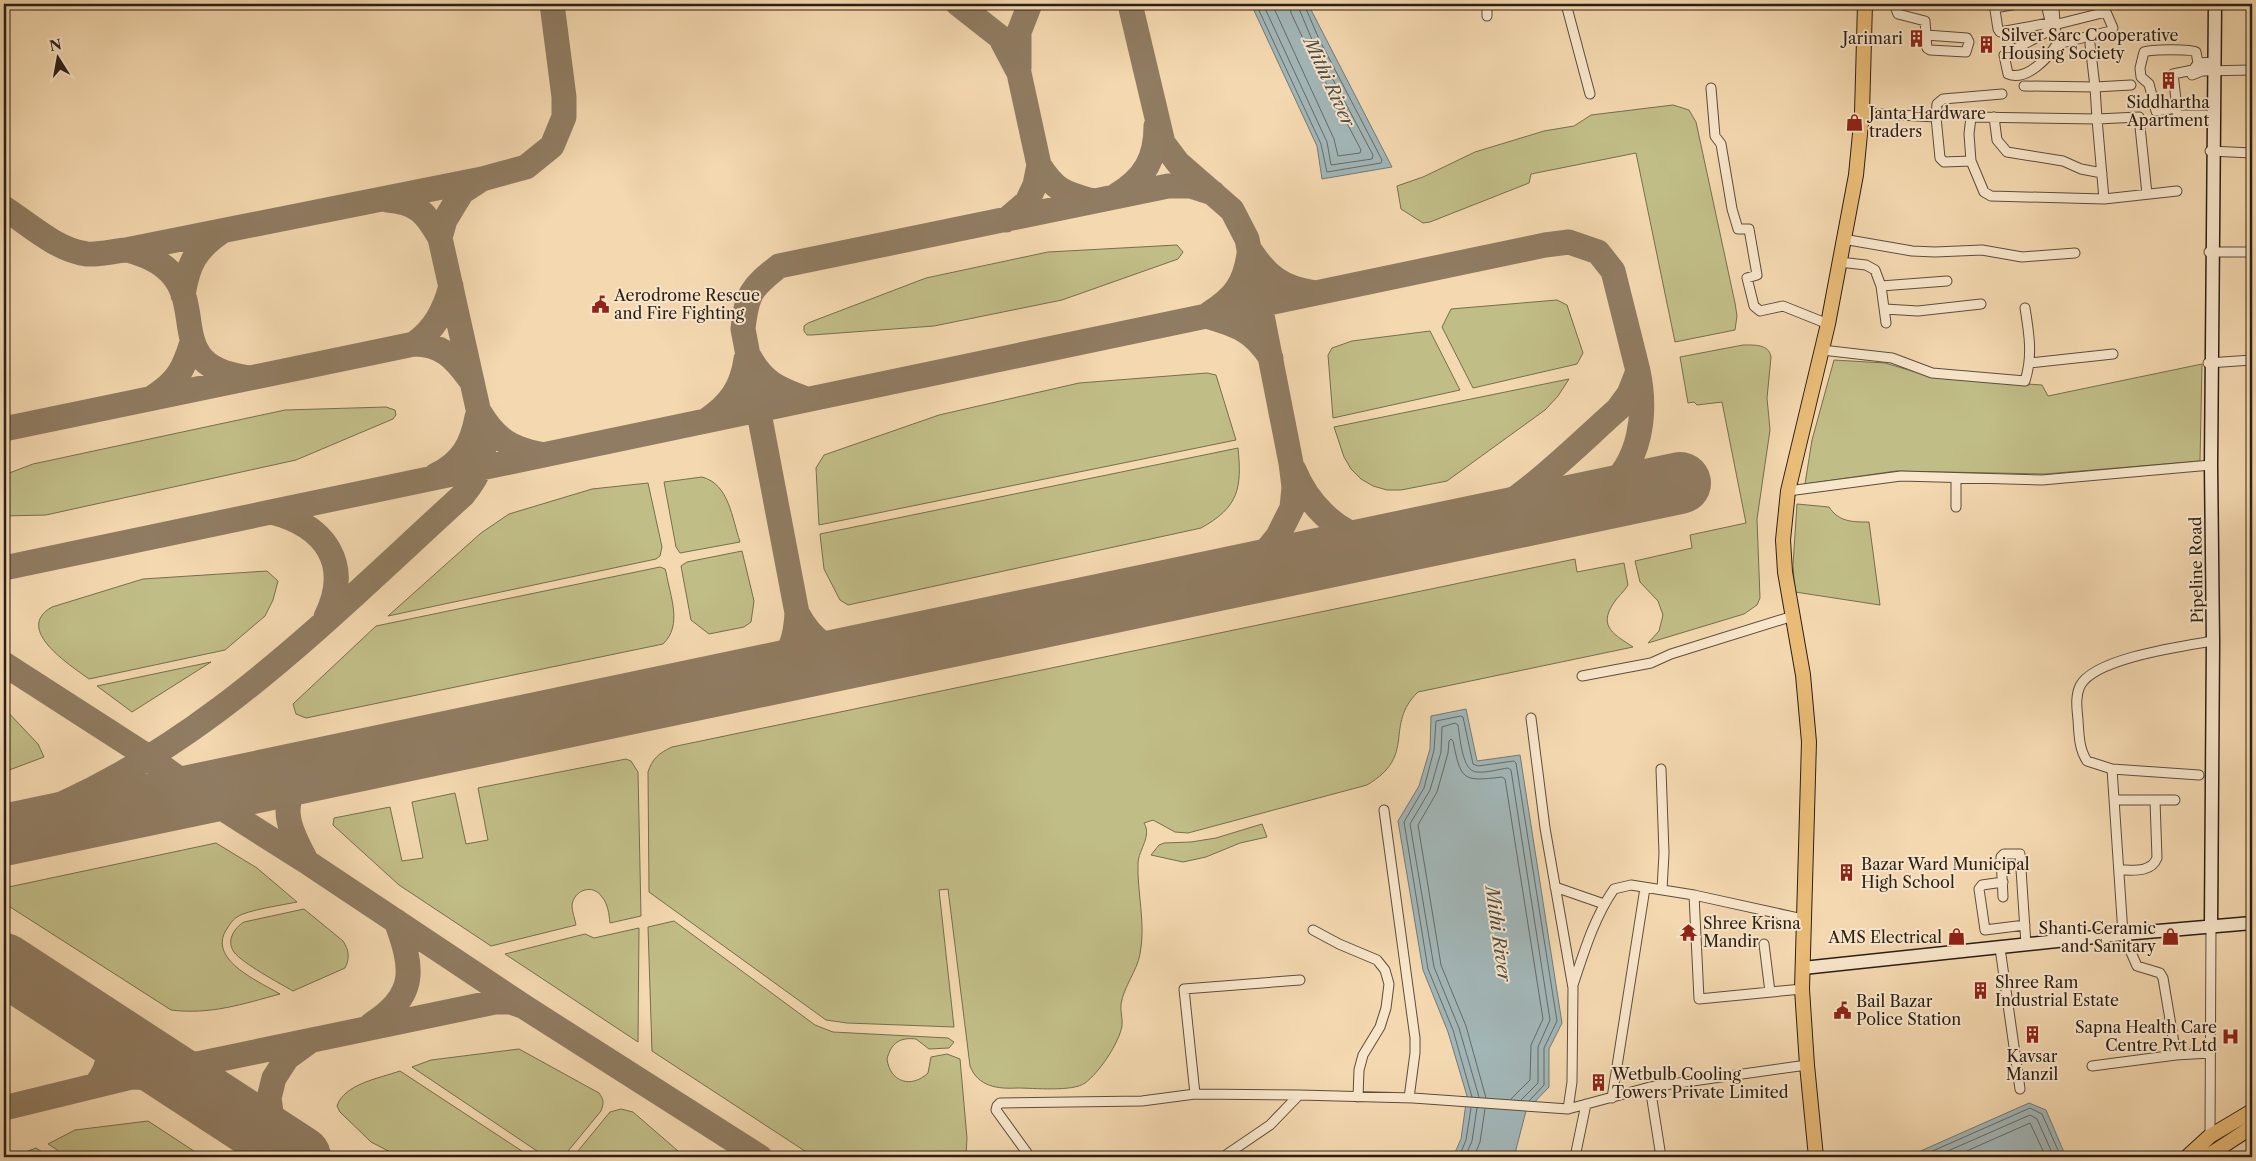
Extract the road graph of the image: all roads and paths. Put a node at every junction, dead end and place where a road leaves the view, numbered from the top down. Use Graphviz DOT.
graph roads {
  1 [pos="1487,4"];
  2 [pos="1566,4"];
  3 [pos="1865,4"];
  4 [pos="1894,4"];
  5 [pos="2018,4"];
  6 [pos="2211,4"];
  7 [pos="2216,4"];
  8 [pos="1994,6"];
  9 [pos="2050,7"];
  10 [pos="1487,16"];
  11 [pos="2054,26"];
  12 [pos="1926,35"];
  13 [pos="2213,36"];
  14 [pos="2057,44"];
  15 [pos="2090,44"];
  16 [pos="2198,63"];
  17 [pos="2213,66"];
  18 [pos="2252,70"];
  19 [pos="2192,76"];
  20 [pos="2131,84"];
  21 [pos="2024,86"];
  22 [pos="2095,87"];
  23 [pos="1711,88"];
  24 [pos="1590,94"];
  25 [pos="2002,94"];
  26 [pos="1862,113"];
  27 [pos="2177,115"];
  28 [pos="2213,115"];
  29 [pos="1936,117"];
  30 [pos="1994,117"];
  31 [pos="2097,119"];
  32 [pos="2213,151"];
  33 [pos="2252,153"];
  34 [pos="1971,162"];
  35 [pos="2102,173"];
  36 [pos="2176,191"];
  37 [pos="2147,194"];
  38 [pos="2104,199"];
  39 [pos="1844,239"];
  40 [pos="2211,252"];
  41 [pos="2252,252"];
  42 [pos="2075,253"];
  43 [pos="1839,262"];
  44 [pos="1947,281"];
  45 [pos="1882,286"];
  46 [pos="1981,304"];
  47 [pos="1885,308"];
  48 [pos="2025,308"];
  49 [pos="1886,323"];
  50 [pos="1828,324"];
  51 [pos="1822,350"];
  52 [pos="2112,354"];
  53 [pos="2252,360"];
  54 [pos="2210,362"];
  55 [pos="2030,363"];
  56 [pos="2209,465"];
  57 [pos="1956,478"];
  58 [pos="1788,491"];
  59 [pos="1956,508"];
  60 [pos="1793,616"];
  61 [pos="2210,642"];
  62 [pos="1582,676"];
  63 [pos="1531,718"];
  64 [pos="1661,768"];
  65 [pos="2112,769"];
  66 [pos="2199,775"];
  67 [pos="2114,800"];
  68 [pos="2175,800"];
  69 [pos="2155,801"];
  70 [pos="1384,810"];
  71 [pos="2119,870"];
  72 [pos="2003,882"];
  73 [pos="1555,887"];
  74 [pos="1645,888"];
  75 [pos="1662,890"];
  76 [pos="1694,895"];
  77 [pos="2004,897"];
  78 [pos="1604,904"];
  79 [pos="1803,919"];
  80 [pos="2252,923"];
  81 [pos="2025,925"];
  82 [pos="2211,925"];
  83 [pos="1313,930"];
  84 [pos="1991,930"];
  85 [pos="2123,934"];
  86 [pos="1764,944"];
  87 [pos="2026,945"];
  88 [pos="1997,948"];
  89 [pos="1802,968"];
  90 [pos="1300,980"];
  91 [pos="1573,988"];
  92 [pos="1802,989"];
  93 [pos="1770,992"];
  94 [pos="2210,1053"];
  95 [pos="2176,1055"];
  96 [pos="1807,1065"];
  97 [pos="2092,1066"];
  98 [pos="1650,1087"];
  99 [pos="2020,1089"];
  100 [pos="1195,1094"];
  101 [pos="1299,1095"];
  102 [pos="1358,1096"];
  103 [pos="1411,1098"];
  104 [pos="1612,1098"];
  105 [pos="1586,1104"];
  106 [pos="1568,1109"];
  107 [pos="2252,1111"];
  108 [pos="2252,1128"];
  109 [pos="2210,1136"];
  110 [pos="2208,1156"];
  111 [pos="1030,1157"];
  112 [pos="1223,1157"];
  113 [pos="1575,1157"];
  114 [pos="1661,1157"];
  115 [pos="1816,1157"];
  116 [pos="2187,1157"];
  1 -- 10 [label="street"];
  2 -- 24 [label="street"];
  3 -- 26 [label="main road"];
  4 -- 12 [label="street"];
  5 -- 8 [label="street"];
  6 -- 13 [label="street"];
  7 -- 13 [label="street, Pipeline Road"];
  8 -- 9 [label="street"];
  9 -- 11 [label="street"];
  11 -- 14 [label="street"];
  11 -- 14 [label="street"];
  11 -- 14 [label="street"];
  13 -- 17 [label="street, Pipeline Road"];
  15 -- 22 [label="street"];
  16 -- 16 [label="street"];
  16 -- 17 [label="street"];
  17 -- 18 [label="street"];
  17 -- 19 [label="street"];
  17 -- 28 [label="street, Pipeline Road"];
  20 -- 22 [label="street"];
  21 -- 22 [label="street"];
  22 -- 31 [label="street"];
  23 -- 50 [label="street"];
  25 -- 29 [label="street"];
  26 -- 29 [label="street"];
  26 -- 39 [label="main road"];
  27 -- 28 [label="street"];
  28 -- 32 [label="street, Pipeline Road"];
  29 -- 34 [label="street"];
  30 -- 31 [label="street"];
  30 -- 34 [label="street"];
  30 -- 35 [label="street"];
  31 -- 35 [label="street"];
  31 -- 37 [label="street"];
  32 -- 33 [label="street"];
  32 -- 40 [label="street, Pipeline Road"];
  34 -- 38 [label="street"];
  35 -- 38 [label="street"];
  36 -- 37 [label="street"];
  37 -- 38 [label="street"];
  39 -- 42 [label="street"];
  39 -- 43 [label="main road"];
  40 -- 41 [label="street"];
  40 -- 54 [label="street, Pipeline Road"];
  43 -- 45 [label="street"];
  43 -- 50 [label="main road"];
  44 -- 45 [label="street"];
  45 -- 47 [label="street"];
  46 -- 47 [label="street"];
  47 -- 49 [label="street"];
  48 -- 55 [label="street"];
  50 -- 51 [label="main road"];
  51 -- 55 [label="street"];
  51 -- 58 [label="main road"];
  52 -- 55 [label="street"];
  53 -- 54 [label="street"];
  54 -- 56 [label="street, Pipeline Road"];
  56 -- 57 [label="street"];
  56 -- 61 [label="street, Pipeline Road"];
  57 -- 58 [label="street"];
  57 -- 59 [label="street"];
  58 -- 60 [label="main road"];
  60 -- 62 [label="street"];
  60 -- 79 [label="main road"];
  61 -- 65 [label="street"];
  61 -- 82 [label="street, Pipeline Road"];
  63 -- 73 [label="street"];
  64 -- 75 [label="street"];
  65 -- 66 [label="street"];
  65 -- 67 [label="street"];
  67 -- 69 [label="street"];
  67 -- 71 [label="street"];
  68 -- 69 [label="street"];
  69 -- 71 [label="street"];
  70 -- 103 [label="street"];
  71 -- 85 [label="street"];
  72 -- 77 [label="street"];
  72 -- 81 [label="street"];
  72 -- 84 [label="street"];
  73 -- 78 [label="street"];
  73 -- 91 [label="street"];
  74 -- 75 [label="street"];
  74 -- 78 [label="street"];
  74 -- 104 [label="street"];
  75 -- 76 [label="street"];
  76 -- 79 [label="street"];
  76 -- 93 [label="street"];
  78 -- 91 [label="street"];
  79 -- 89 [label="main road"];
  80 -- 82 [label="street"];
  81 -- 84 [label="street"];
  81 -- 87 [label="street"];
  82 -- 85 [label="street"];
  82 -- 94 [label="street, Pipeline Road"];
  83 -- 102 [label="street"];
  84 -- 88 [label="street"];
  85 -- 87 [label="street"];
  85 -- 95 [label="street"];
  86 -- 93 [label="street"];
  87 -- 88 [label="street"];
  88 -- 89 [label="street"];
  88 -- 99 [label="street"];
  89 -- 92 [label="main road"];
  90 -- 100 [label="street"];
  91 -- 106 [label="street"];
  92 -- 93 [label="street"];
  92 -- 96 [label="main road"];
  94 -- 95 [label="street"];
  94 -- 109 [label="street, Pipeline Road"];
  95 -- 97 [label="street"];
  96 -- 98 [label="street"];
  96 -- 115 [label="main road"];
  98 -- 104 [label="street"];
  98 -- 114 [label="street"];
  100 -- 101 [label="street"];
  100 -- 111 [label="street"];
  101 -- 102 [label="street"];
  101 -- 112 [label="street"];
  102 -- 103 [label="street"];
  103 -- 106 [label="street"];
  104 -- 105 [label="street"];
  105 -- 106 [label="street"];
  105 -- 113 [label="street"];
  107 -- 109 [label="main road"];
  108 -- 110 [label="main road"];
  109 -- 116 [label="main road"];
}
